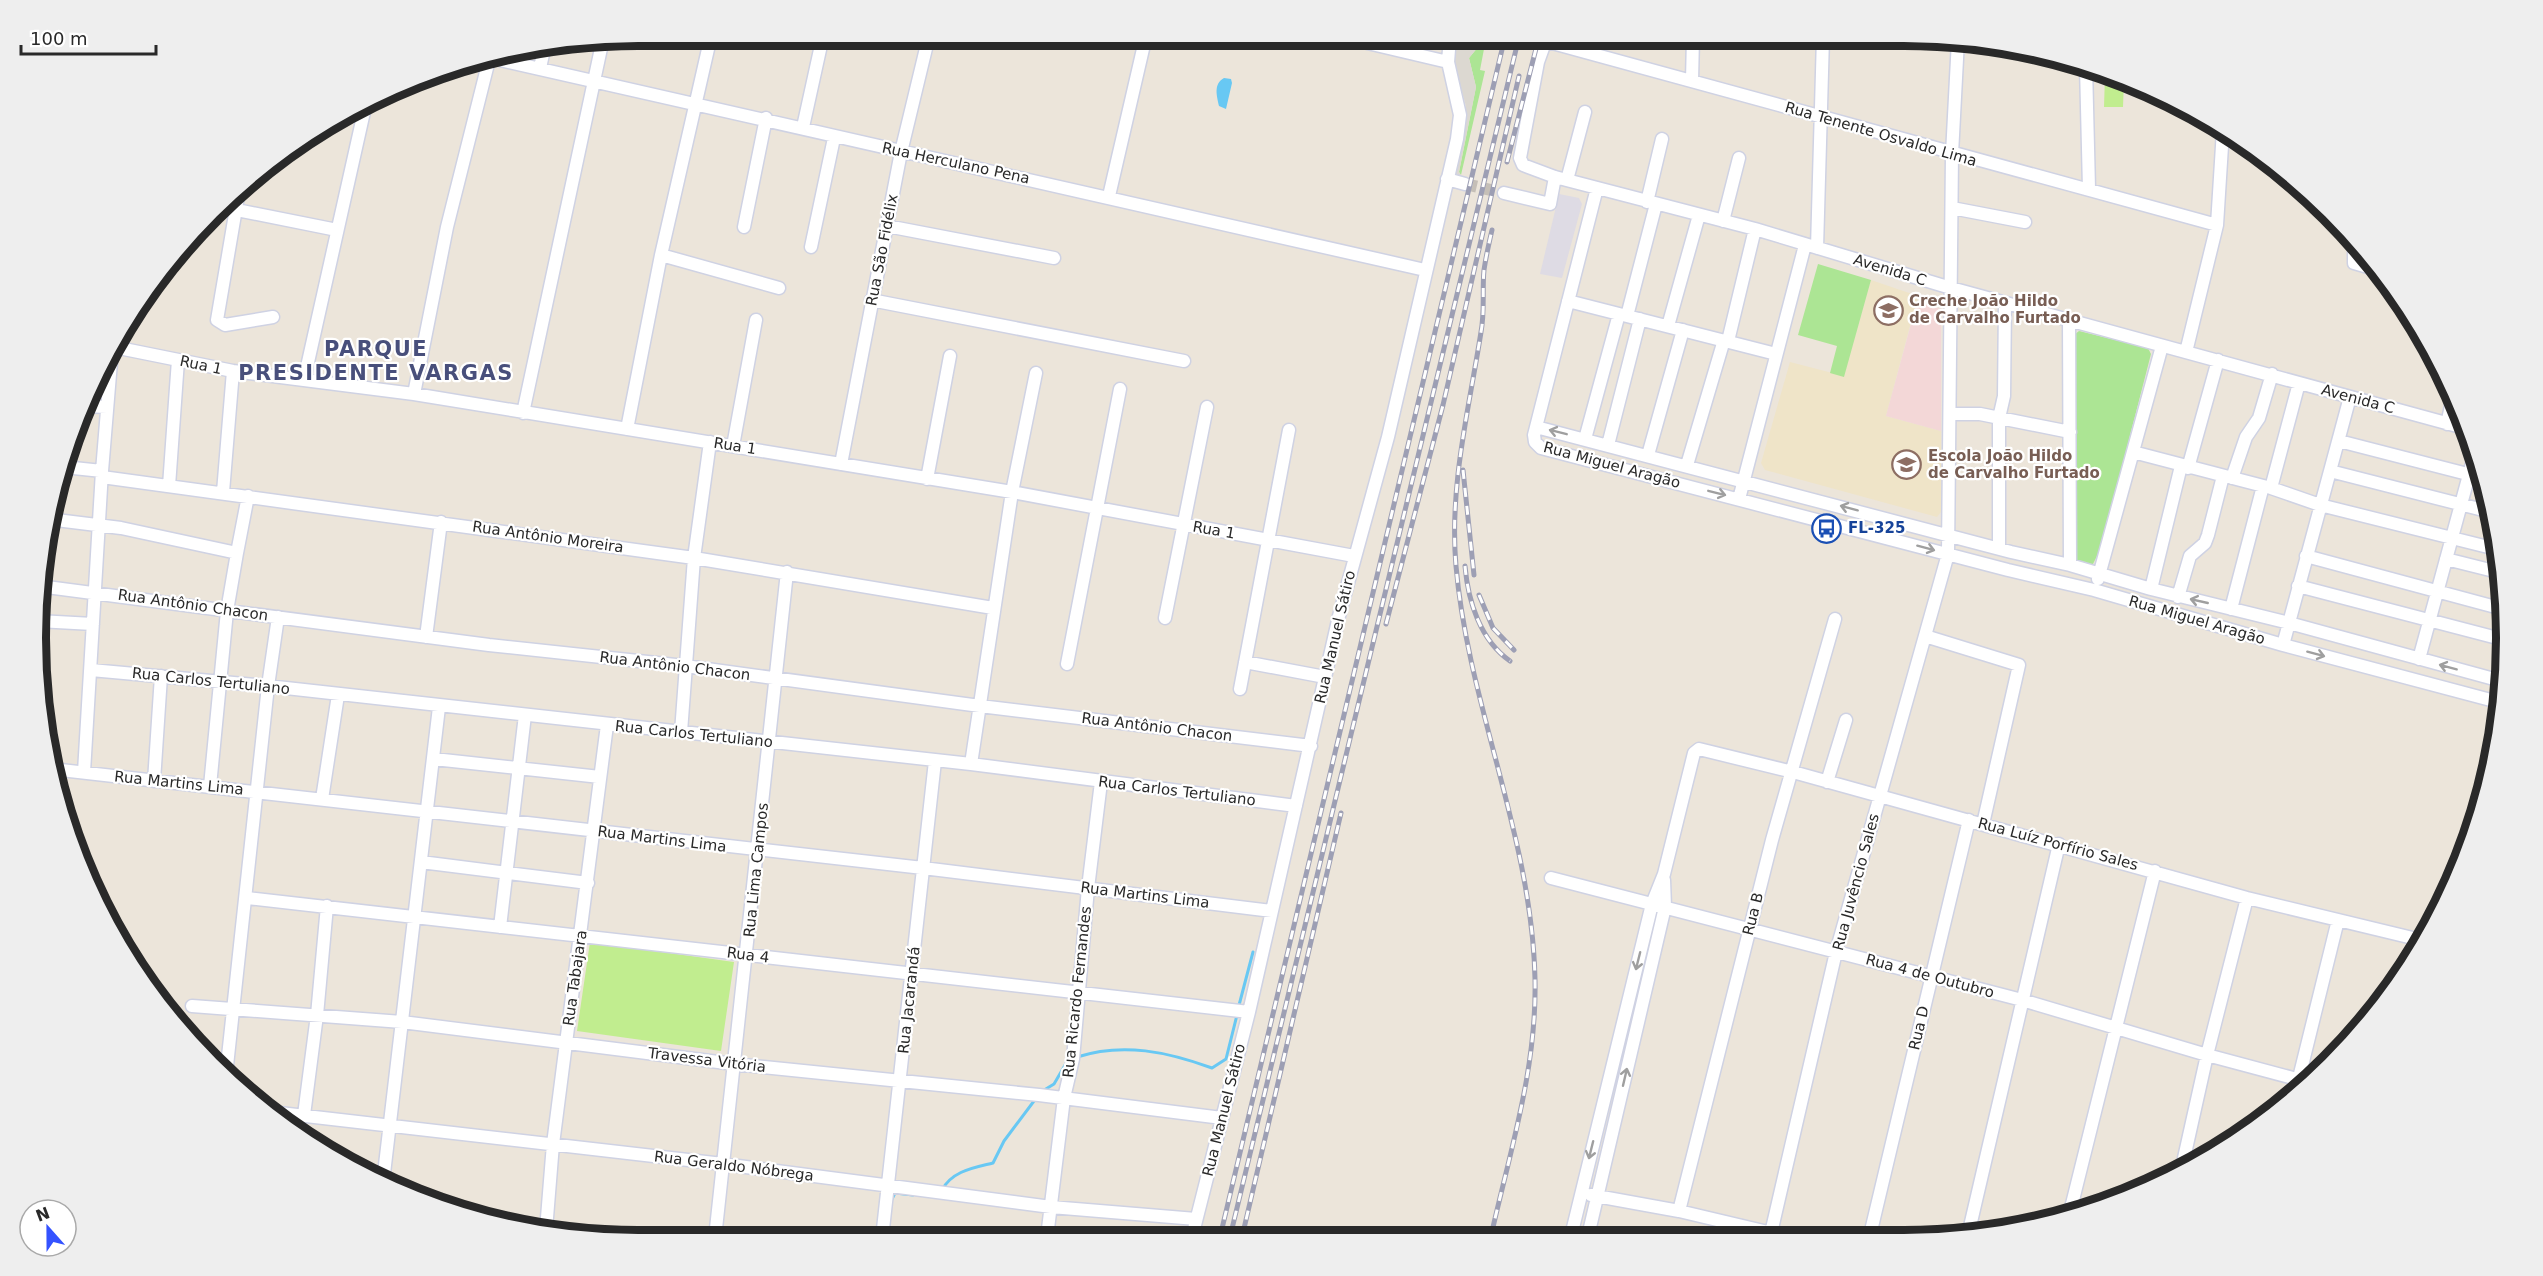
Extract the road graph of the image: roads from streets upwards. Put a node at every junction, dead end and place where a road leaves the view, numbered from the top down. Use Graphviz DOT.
graph roads {
  1 [pos="709,46"];
  2 [pos="821,46"];
  3 [pos="927,46"];
  4 [pos="1144,46"];
  5 [pos="1380,46"];
  6 [pos="1449,46"];
  7 [pos="1544,46"];
  8 [pos="1570,46"];
  9 [pos="1693,46"];
  10 [pos="1823,46"];
  11 [pos="601,48"];
  12 [pos="1958,49"];
  13 [pos="543,55"];
  14 [pos="509,61"];
  15 [pos="1448,62"];
  16 [pos="487,67"];
  17 [pos="540,68"];
  18 [pos="2086,75"];
  19 [pos="594,80"];
  20 [pos="1692,81"];
  21 [pos="695,103"];
  22 [pos="1585,112"];
  23 [pos="363,114"];
  24 [pos="1820,116"];
  25 [pos="766,118"];
  26 [pos="803,128"];
  27 [pos="834,138"];
  28 [pos="1662,139"];
  29 [pos="2222,139"];
  30 [pos="901,152"];
  31 [pos="1952,154"];
  32 [pos="1739,158"];
  33 [pos="1446,179"];
  34 [pos="1561,179"];
  35 [pos="1465,184"];
  36 [pos="1597,188"];
  37 [pos="2089,189"];
  38 [pos="1504,194"];
  39 [pos="1109,196"];
  40 [pos="1651,203"];
  41 [pos="236,205"];
  42 [pos="1952,208"];
  43 [pos="232,209"];
  44 [pos="235,209"];
  45 [pos="1699,215"];
  46 [pos="1723,222"];
  47 [pos="2025,222"];
  48 [pos="2217,225"];
  49 [pos="887,226"];
  50 [pos="744,227"];
  51 [pos="1755,229"];
  52 [pos="337,230"];
  53 [pos="811,247"];
  54 [pos="1811,247"];
  55 [pos="2354,253"];
  56 [pos="661,255"];
  57 [pos="1054,258"];
  58 [pos="2364,266"];
  59 [pos="1425,270"];
  60 [pos="779,288"];
  61 [pos="1951,288"];
  62 [pos="871,300"];
  63 [pos="1568,301"];
  64 [pos="2005,303"];
  65 [pos="1623,315"];
  66 [pos="273,317"];
  67 [pos="1640,319"];
  68 [pos="756,320"];
  69 [pos="2069,320"];
  70 [pos="1668,326"];
  71 [pos="1683,330"];
  72 [pos="1726,341"];
  73 [pos="2162,346"];
  74 [pos="121,350"];
  75 [pos="2186,352"];
  76 [pos="1776,354"];
  77 [pos="950,356"];
  78 [pos="178,360"];
  79 [pos="2218,360"];
  80 [pos="1184,361"];
  81 [pos="111,369"];
  82 [pos="233,371"];
  83 [pos="1036,373"];
  84 [pos="2272,374"];
  85 [pos="304,380"];
  86 [pos="2299,383"];
  87 [pos="1120,389"];
  88 [pos="414,394"];
  89 [pos="2350,397"];
  90 [pos="94,406"];
  91 [pos="107,407"];
  92 [pos="1207,407"];
  93 [pos="2450,410"];
  94 [pos="524,413"];
  95 [pos="1951,414"];
  96 [pos="1999,418"];
  97 [pos="2447,424"];
  98 [pos="2457,426"];
  99 [pos="1536,427"];
  100 [pos="627,429"];
  101 [pos="1289,430"];
  102 [pos="2070,432"];
  103 [pos="1585,439"];
  104 [pos="2339,441"];
  105 [pos="710,442"];
  106 [pos="1608,445"];
  107 [pos="733,446"];
  108 [pos="2133,452"];
  109 [pos="1648,455"];
  110 [pos="841,464"];
  111 [pos="1682,464"];
  112 [pos="2185,467"];
  113 [pos="72,468"];
  114 [pos="2471,468"];
  115 [pos="2330,471"];
  116 [pos="102,474"];
  117 [pos="2469,475"];
  118 [pos="2473,476"];
  119 [pos="2227,477"];
  120 [pos="927,479"];
  121 [pos="1743,480"];
  122 [pos="1673,483"];
  123 [pos="169,486"];
  124 [pos="2267,487"];
  125 [pos="224,492"];
  126 [pos="1012,492"];
  127 [pos="248,496"];
  128 [pos="1739,499"];
  129 [pos="2461,504"];
  130 [pos="2320,505"];
  131 [pos="1098,509"];
  132 [pos="2482,510"];
  133 [pos="59,520"];
  134 [pos="1898,520"];
  135 [pos="441,522"];
  136 [pos="1185,524"];
  137 [pos="100,525"];
  138 [pos="1950,534"];
  139 [pos="2452,538"];
  140 [pos="1893,539"];
  141 [pos="1269,540"];
  142 [pos="1998,546"];
  143 [pos="2489,547"];
  144 [pos="2011,552"];
  145 [pos="237,554"];
  146 [pos="1948,554"];
  147 [pos="1354,556"];
  148 [pos="2306,556"];
  149 [pos="694,558"];
  150 [pos="2446,560"];
  151 [pos="2070,565"];
  152 [pos="2008,570"];
  153 [pos="2492,571"];
  154 [pos="787,573"];
  155 [pos="2100,573"];
  156 [pos="2298,586"];
  157 [pos="49,587"];
  158 [pos="2094,590"];
  159 [pos="2151,590"];
  160 [pos="2438,591"];
  161 [pos="96,592"];
  162 [pos="2178,597"];
  163 [pos="2495,607"];
  164 [pos="993,608"];
  165 [pos="2231,609"];
  166 [pos="227,610"];
  167 [pos="278,617"];
  168 [pos="1165,618"];
  169 [pos="1835,619"];
  170 [pos="47,621"];
  171 [pos="2429,621"];
  172 [pos="2289,623"];
  173 [pos="93,624"];
  174 [pos="1925,636"];
  175 [pos="426,637"];
  176 [pos="2496,638"];
  177 [pos="2283,645"];
  178 [pos="2418,659"];
  179 [pos="1245,662"];
  180 [pos="1067,664"];
  181 [pos="685,666"];
  182 [pos="91,670"];
  183 [pos="161,676"];
  184 [pos="1325,677"];
  185 [pos="777,679"];
  186 [pos="2495,679"];
  187 [pos="220,682"];
  188 [pos="268,686"];
  189 [pos="1240,689"];
  190 [pos="338,695"];
  191 [pos="2493,700"];
  192 [pos="980,706"];
  193 [pos="439,707"];
  194 [pos="525,716"];
  195 [pos="1846,720"];
  196 [pos="607,725"];
  197 [pos="681,732"];
  198 [pos="769,742"];
  199 [pos="1311,746"];
  200 [pos="434,759"];
  201 [pos="935,761"];
  202 [pos="971,764"];
  203 [pos="62,770"];
  204 [pos="518,770"];
  205 [pos="84,772"];
  206 [pos="1793,772"];
  207 [pos="600,777"];
  208 [pos="154,781"];
  209 [pos="1101,782"];
  210 [pos="1827,782"];
  211 [pos="210,786"];
  212 [pos="257,791"];
  213 [pos="1879,797"];
  214 [pos="322,799"];
  215 [pos="1296,806"];
  216 [pos="427,811"];
  217 [pos="1969,820"];
  218 [pos="512,822"];
  219 [pos="1983,824"];
  220 [pos="594,830"];
  221 [pos="2059,844"];
  222 [pos="758,851"];
  223 [pos="421,862"];
  224 [pos="923,868"];
  225 [pos="2155,871"];
  226 [pos="507,874"];
  227 [pos="1551,878"];
  228 [pos="588,883"];
  229 [pos="1088,888"];
  230 [pos="247,898"];
  231 [pos="2247,898"];
  232 [pos="327,906"];
  233 [pos="1659,906"];
  234 [pos="1272,911"];
  235 [pos="414,916"];
  236 [pos="2338,920"];
  237 [pos="500,927"];
  238 [pos="1750,929"];
  239 [pos="581,934"];
  240 [pos="2414,938"];
  241 [pos="1836,952"];
  242 [pos="748,955"];
  243 [pos="912,974"];
  244 [pos="1931,976"];
  245 [pos="1079,993"];
  246 [pos="2022,1000"];
  247 [pos="192,1005"];
  248 [pos="234,1009"];
  249 [pos="1249,1012"];
  250 [pos="317,1015"];
  251 [pos="402,1022"];
  252 [pos="2115,1027"];
  253 [pos="1619,1036"];
  254 [pos="1634,1040"];
  255 [pos="566,1043"];
  256 [pos="2207,1055"];
  257 [pos="227,1063"];
  258 [pos="734,1064"];
  259 [pos="2304,1074"];
  260 [pos="2299,1079"];
  261 [pos="900,1081"];
  262 [pos="1064,1098"];
  263 [pos="287,1113"];
  264 [pos="304,1115"];
  265 [pos="1222,1118"];
  266 [pos="390,1124"];
  267 [pos="553,1144"];
  268 [pos="2184,1160"];
  269 [pos="723,1164"];
  270 [pos="384,1172"];
  271 [pos="889,1187"];
  272 [pos="1581,1194"];
  273 [pos="1598,1195"];
  274 [pos="2072,1205"];
  275 [pos="1051,1206"];
  276 [pos="1679,1211"];
  277 [pos="1196,1219"];
  278 [pos="547,1222"];
  279 [pos="1970,1225"];
  280 [pos="716,1230"];
  281 [pos="883,1230"];
  282 [pos="1048,1230"];
  283 [pos="1194,1230"];
  284 [pos="1572,1230"];
  285 [pos="1589,1230"];
  286 [pos="1758,1230"];
  287 [pos="1776,1230"];
  288 [pos="1871,1230"];
  1 -- 21 [label="street"];
  2 -- 26 [label="street"];
  3 -- 30 [label="street, Rua São Fidélix"];
  4 -- 39 [label="street"];
  5 -- 15 [label="street"];
  6 -- 15 [label="street, Rua Manuel Sátiro"];
  7 -- 34 [label="street, Avenida C"];
  8 -- 20 [label="street, Rua Tenente Osvaldo Lima"];
  9 -- 20 [label="street"];
  10 -- 24 [label="street"];
  11 -- 19 [label="street"];
  12 -- 31 [label="street, Rua Juvêncio Sales"];
  13 -- 17 [label="street"];
  14 -- 17 [label="street, Rua Herculano Pena"];
  15 -- 33 [label="street, Rua Manuel Sátiro"];
  16 -- 88 [label="street"];
  17 -- 19 [label="street, Rua Herculano Pena"];
  18 -- 37 [label="street"];
  19 -- 21 [label="street, Rua Herculano Pena"];
  19 -- 94 [label="street"];
  20 -- 24 [label="street, Rua Tenente Osvaldo Lima"];
  21 -- 25 [label="street, Rua Herculano Pena"];
  21 -- 56 [label="street"];
  22 -- 34 [label="street"];
  23 -- 52 [label="street"];
  24 -- 31 [label="street, Rua Tenente Osvaldo Lima"];
  24 -- 54 [label="street"];
  25 -- 26 [label="street, Rua Herculano Pena"];
  25 -- 50 [label="street"];
  26 -- 27 [label="street, Rua Herculano Pena"];
  27 -- 30 [label="street, Rua Herculano Pena"];
  27 -- 53 [label="street"];
  28 -- 40 [label="street"];
  29 -- 48 [label="street"];
  30 -- 39 [label="street, Rua Herculano Pena"];
  30 -- 49 [label="street, Rua São Fidélix"];
  31 -- 37 [label="street, Rua Tenente Osvaldo Lima"];
  31 -- 42 [label="street, Rua Juvêncio Sales"];
  32 -- 46 [label="street"];
  33 -- 35 [label="street"];
  33 -- 59 [label="street, Rua Manuel Sátiro"];
  34 -- 36 [label="street, Avenida C"];
  34 -- 38 [label="street"];
  36 -- 40 [label="street, Avenida C"];
  36 -- 63 [label="street"];
  37 -- 48 [label="street, Rua Tenente Osvaldo Lima"];
  39 -- 59 [label="street, Rua Herculano Pena"];
  40 -- 45 [label="street, Avenida C"];
  40 -- 65 [label="street"];
  41 -- 44 [label="street"];
  42 -- 47 [label="street"];
  42 -- 61 [label="street, Rua Juvêncio Sales"];
  43 -- 44 [label="street"];
  44 -- 52 [label="street"];
  44 -- 66 [label="street"];
  45 -- 46 [label="street, Avenida C"];
  45 -- 70 [label="street"];
  46 -- 51 [label="street, Avenida C"];
  48 -- 75 [label="street"];
  49 -- 57 [label="street"];
  49 -- 62 [label="street, Rua São Fidélix"];
  51 -- 54 [label="street, Avenida C"];
  51 -- 72 [label="street"];
  52 -- 85 [label="street"];
  54 -- 61 [label="street, Avenida C"];
  54 -- 76 [label="street"];
  55 -- 58 [label="street"];
  56 -- 60 [label="street"];
  56 -- 100 [label="street"];
  59 -- 147 [label="street, Rua Manuel Sátiro"];
  61 -- 64 [label="street, Avenida C"];
  61 -- 95 [label="street, Rua Juvêncio Sales"];
  62 -- 80 [label="street"];
  62 -- 110 [label="street, Rua São Fidélix"];
  63 -- 65 [label="street"];
  63 -- 99 [label="street"];
  64 -- 69 [label="street, Avenida C"];
  64 -- 96 [label="street"];
  65 -- 67 [label="street"];
  65 -- 103 [label="street"];
  67 -- 70 [label="street"];
  67 -- 106 [label="street"];
  68 -- 107 [label="street"];
  69 -- 73 [label="street, Avenida C"];
  69 -- 102 [label="street"];
  70 -- 71 [label="street"];
  71 -- 72 [label="street"];
  71 -- 109 [label="street"];
  72 -- 76 [label="street"];
  72 -- 111 [label="street"];
  73 -- 75 [label="street, Avenida C"];
  73 -- 108 [label="street"];
  74 -- 78 [label="street, Rua 1"];
  75 -- 79 [label="street, Avenida C"];
  76 -- 121 [label="street"];
  77 -- 120 [label="street"];
  78 -- 82 [label="street, Rua 1"];
  78 -- 123 [label="street"];
  79 -- 84 [label="street, Avenida C"];
  79 -- 112 [label="street"];
  81 -- 91 [label="street"];
  82 -- 85 [label="street, Rua 1"];
  82 -- 125 [label="street"];
  83 -- 126 [label="street"];
  84 -- 86 [label="street, Avenida C"];
  84 -- 119 [label="street"];
  85 -- 88 [label="street, Rua 1"];
  86 -- 89 [label="street, Avenida C"];
  86 -- 124 [label="street"];
  87 -- 131 [label="street"];
  88 -- 94 [label="street, Rua 1"];
  89 -- 97 [label="street, Avenida C"];
  89 -- 104 [label="street"];
  90 -- 91 [label="street"];
  91 -- 116 [label="street"];
  92 -- 136 [label="street"];
  93 -- 97 [label="street"];
  94 -- 100 [label="street, Rua 1"];
  95 -- 96 [label="street"];
  95 -- 138 [label="street, Rua Juvêncio Sales"];
  96 -- 102 [label="street"];
  96 -- 142 [label="street"];
  97 -- 98 [label="street, Avenida C"];
  103 -- 99 [label="street, Rua Miguel Aragão, one-way"];
  99 -- 122 [label="street, Rua Miguel Aragão"];
  100 -- 105 [label="street, Rua 1"];
  101 -- 141 [label="street"];
  102 -- 151 [label="street"];
  103 -- 106 [label="street, Rua Miguel Aragão"];
  104 -- 115 [label="street"];
  104 -- 117 [label="street"];
  105 -- 107 [label="street, Rua 1"];
  105 -- 149 [label="street"];
  106 -- 109 [label="street, Rua Miguel Aragão"];
  107 -- 110 [label="street, Rua 1"];
  108 -- 112 [label="street"];
  108 -- 155 [label="street"];
  109 -- 111 [label="street, Rua Miguel Aragão"];
  110 -- 120 [label="street, Rua 1"];
  111 -- 121 [label="street, Rua Miguel Aragão"];
  111 -- 122 [label="street"];
  112 -- 119 [label="street"];
  112 -- 159 [label="street"];
  113 -- 116 [label="street, Rua Antônio Moreira"];
  114 -- 117 [label="street"];
  115 -- 129 [label="street"];
  115 -- 130 [label="street"];
  116 -- 123 [label="street, Rua Antônio Moreira"];
  116 -- 137 [label="street"];
  117 -- 118 [label="street"];
  117 -- 129 [label="street"];
  119 -- 124 [label="street"];
  119 -- 162 [label="street"];
  120 -- 126 [label="street, Rua 1"];
  121 -- 128 [label="street"];
  134 -- 121 [label="street, Rua Miguel Aragão, one-way"];
  122 -- 128 [label="street, Rua Miguel Aragão, one-way"];
  123 -- 125 [label="street, Rua Antônio Moreira"];
  124 -- 130 [label="street"];
  124 -- 165 [label="street"];
  125 -- 127 [label="street, Rua Antônio Moreira"];
  126 -- 131 [label="street, Rua 1"];
  126 -- 164 [label="street"];
  127 -- 135 [label="street, Rua Antônio Moreira"];
  127 -- 145 [label="street"];
  128 -- 140 [label="street, Rua Miguel Aragão"];
  129 -- 132 [label="street"];
  129 -- 139 [label="street"];
  130 -- 139 [label="street"];
  130 -- 148 [label="street"];
  131 -- 136 [label="street, Rua 1"];
  131 -- 180 [label="street"];
  133 -- 137 [label="street"];
  134 -- 138 [label="street, Rua Miguel Aragão"];
  134 -- 140 [label="street"];
  135 -- 149 [label="street, Rua Antônio Moreira"];
  135 -- 175 [label="street"];
  136 -- 141 [label="street, Rua 1"];
  136 -- 168 [label="street"];
  137 -- 145 [label="street"];
  137 -- 161 [label="street"];
  138 -- 142 [label="street, Rua Miguel Aragão"];
  138 -- 146 [label="street, Rua Juvêncio Sales"];
  139 -- 143 [label="street"];
  139 -- 150 [label="street"];
  140 -- 146 [label="street, Rua Miguel Aragão, one-way"];
  141 -- 147 [label="street, Rua 1"];
  141 -- 179 [label="street"];
  142 -- 144 [label="street, Rua Miguel Aragão"];
  144 -- 151 [label="street, Rua Miguel Aragão"];
  144 -- 152 [label="street"];
  145 -- 166 [label="street"];
  146 -- 152 [label="street, Rua Miguel Aragão"];
  146 -- 174 [label="street, Rua Juvêncio Sales"];
  147 -- 184 [label="street, Rua Manuel Sátiro"];
  148 -- 156 [label="street"];
  148 -- 160 [label="street"];
  149 -- 154 [label="street, Rua Antônio Moreira"];
  149 -- 181 [label="street"];
  150 -- 153 [label="street"];
  150 -- 160 [label="street"];
  151 -- 155 [label="street, Rua Miguel Aragão"];
  152 -- 158 [label="street, Rua Miguel Aragão"];
  154 -- 164 [label="street, Rua Antônio Moreira"];
  154 -- 185 [label="street, Rua Lima Campos"];
  155 -- 158 [label="street"];
  155 -- 159 [label="street, Rua Miguel Aragão"];
  156 -- 171 [label="street"];
  156 -- 172 [label="street"];
  157 -- 161 [label="street, Rua Antônio Chacon"];
  158 -- 177 [label="street, Rua Miguel Aragão"];
  159 -- 162 [label="street, Rua Miguel Aragão"];
  160 -- 163 [label="street"];
  160 -- 171 [label="street"];
  161 -- 166 [label="street, Rua Antônio Chacon"];
  161 -- 173 [label="street"];
  165 -- 162 [label="street, Rua Miguel Aragão, one-way"];
  164 -- 192 [label="street"];
  165 -- 172 [label="street, Rua Miguel Aragão"];
  166 -- 167 [label="street, Rua Antônio Chacon"];
  166 -- 187 [label="street"];
  167 -- 175 [label="street, Rua Antônio Chacon"];
  167 -- 188 [label="street"];
  169 -- 206 [label="street, Rua B"];
  170 -- 173 [label="street"];
  171 -- 176 [label="street"];
  171 -- 178 [label="street"];
  172 -- 177 [label="street"];
  172 -- 178 [label="street, Rua Miguel Aragão"];
  173 -- 182 [label="street"];
  174 -- 213 [label="street, Rua Juvêncio Sales"];
  174 -- 219 [label="street"];
  175 -- 181 [label="street, Rua Antônio Chacon"];
  177 -- 191 [label="street, Rua Miguel Aragão, one-way"];
  186 -- 178 [label="street, Rua Miguel Aragão, one-way"];
  179 -- 184 [label="street"];
  179 -- 189 [label="street"];
  181 -- 185 [label="street, Rua Antônio Chacon"];
  181 -- 197 [label="street"];
  182 -- 183 [label="street, Rua Carlos Tertuliano"];
  182 -- 205 [label="street"];
  183 -- 187 [label="street, Rua Carlos Tertuliano"];
  183 -- 208 [label="street"];
  184 -- 199 [label="street, Rua Manuel Sátiro"];
  185 -- 192 [label="street, Rua Antônio Chacon"];
  185 -- 198 [label="street, Rua Lima Campos"];
  187 -- 188 [label="street, Rua Carlos Tertuliano"];
  187 -- 211 [label="street"];
  188 -- 190 [label="street, Rua Carlos Tertuliano"];
  188 -- 212 [label="street"];
  190 -- 193 [label="street, Rua Carlos Tertuliano"];
  190 -- 214 [label="street"];
  192 -- 199 [label="street, Rua Antônio Chacon"];
  192 -- 202 [label="street"];
  193 -- 194 [label="street, Rua Carlos Tertuliano"];
  193 -- 200 [label="street"];
  194 -- 196 [label="street, Rua Carlos Tertuliano"];
  194 -- 204 [label="street"];
  195 -- 210 [label="street"];
  196 -- 197 [label="street, Rua Carlos Tertuliano"];
  196 -- 207 [label="street, Rua Tabajara"];
  197 -- 198 [label="street, Rua Carlos Tertuliano"];
  198 -- 201 [label="street, Rua Carlos Tertuliano"];
  198 -- 222 [label="street, Rua Lima Campos"];
  199 -- 215 [label="street, Rua Manuel Sátiro"];
  200 -- 204 [label="street"];
  200 -- 216 [label="street"];
  201 -- 202 [label="street, Rua Carlos Tertuliano"];
  201 -- 224 [label="street, Rua Jacarandá"];
  202 -- 209 [label="street, Rua Carlos Tertuliano"];
  203 -- 205 [label="street, Rua Martins Lima"];
  204 -- 207 [label="street"];
  204 -- 218 [label="street"];
  205 -- 208 [label="street, Rua Martins Lima"];
  206 -- 210 [label="street, Rua Luíz Porfírio Sales"];
  206 -- 233 [label="street, Rua Luíz Porfírio Sales"];
  206 -- 238 [label="street, Rua B"];
  207 -- 220 [label="street, Rua Tabajara"];
  208 -- 211 [label="street, Rua Martins Lima"];
  209 -- 215 [label="street, Rua Carlos Tertuliano"];
  209 -- 229 [label="street, Rua Ricardo Fernandes"];
  210 -- 213 [label="street, Rua Luíz Porfírio Sales"];
  211 -- 212 [label="street, Rua Martins Lima"];
  212 -- 214 [label="street, Rua Martins Lima"];
  212 -- 230 [label="street"];
  213 -- 217 [label="street, Rua Luíz Porfírio Sales"];
  213 -- 241 [label="street, Rua Juvêncio Sales"];
  214 -- 216 [label="street, Rua Martins Lima"];
  215 -- 234 [label="street, Rua Manuel Sátiro"];
  216 -- 218 [label="street, Rua Martins Lima"];
  216 -- 223 [label="street"];
  217 -- 219 [label="street, Rua Luíz Porfírio Sales"];
  217 -- 244 [label="street, Rua D"];
  218 -- 220 [label="street, Rua Martins Lima"];
  218 -- 226 [label="street"];
  219 -- 221 [label="street, Rua Luíz Porfírio Sales"];
  220 -- 222 [label="street, Rua Martins Lima"];
  220 -- 228 [label="street, Rua Tabajara"];
  221 -- 225 [label="street, Rua Luíz Porfírio Sales"];
  221 -- 246 [label="street"];
  222 -- 224 [label="street, Rua Martins Lima"];
  222 -- 242 [label="street, Rua Lima Campos"];
  223 -- 226 [label="street"];
  223 -- 235 [label="street"];
  224 -- 229 [label="street, Rua Martins Lima"];
  224 -- 243 [label="street, Rua Jacarandá"];
  225 -- 231 [label="street, Rua Luíz Porfírio Sales"];
  225 -- 252 [label="street"];
  226 -- 228 [label="street"];
  226 -- 237 [label="street"];
  227 -- 233 [label="street, Rua 4 de Outubro"];
  228 -- 239 [label="street, Rua Tabajara"];
  229 -- 234 [label="street, Rua Martins Lima"];
  229 -- 245 [label="street, Rua Ricardo Fernandes"];
  230 -- 232 [label="street, Rua 4"];
  230 -- 248 [label="street"];
  231 -- 236 [label="street, Rua Luíz Porfírio Sales"];
  231 -- 256 [label="street"];
  232 -- 235 [label="street, Rua 4"];
  232 -- 250 [label="street"];
  233 -- 238 [label="street, Rua 4 de Outubro"];
  233 -- 253 [label="street, one-way"];
  233 -- 254 [label="street"];
  234 -- 249 [label="street, Rua Manuel Sátiro"];
  235 -- 237 [label="street, Rua 4"];
  235 -- 251 [label="street"];
  236 -- 240 [label="street, Rua Luíz Porfírio Sales"];
  236 -- 259 [label="street"];
  237 -- 239 [label="street, Rua 4"];
  238 -- 241 [label="street, Rua 4 de Outubro"];
  238 -- 276 [label="street, Rua B"];
  239 -- 242 [label="street, Rua 4"];
  239 -- 255 [label="street, Rua Tabajara"];
  241 -- 244 [label="street, Rua 4 de Outubro"];
  241 -- 287 [label="street, Rua Juvêncio Sales"];
  242 -- 243 [label="street, Rua 4"];
  242 -- 258 [label="street, Rua Lima Campos"];
  243 -- 245 [label="street, Rua 4"];
  243 -- 261 [label="street, Rua Jacarandá"];
  244 -- 246 [label="street, Rua 4 de Outubro"];
  244 -- 288 [label="street, Rua D"];
  245 -- 249 [label="street, Rua 4"];
  245 -- 262 [label="street, Rua Ricardo Fernandes"];
  246 -- 252 [label="street, Rua 4 de Outubro"];
  246 -- 279 [label="street"];
  247 -- 248 [label="street, Travessa Vitória"];
  248 -- 250 [label="street, Travessa Vitória"];
  248 -- 257 [label="street"];
  249 -- 265 [label="street, Rua Manuel Sátiro"];
  250 -- 251 [label="street, Travessa Vitória"];
  250 -- 264 [label="street"];
  251 -- 255 [label="street, Travessa Vitória"];
  251 -- 266 [label="street"];
  252 -- 256 [label="street, Rua 4 de Outubro"];
  252 -- 274 [label="street"];
  253 -- 254 [label="street"];
  253 -- 272 [label="street, one-way"];
  273 -- 254 [label="street, one-way"];
  255 -- 258 [label="street, Travessa Vitória"];
  255 -- 267 [label="street, Rua Tabajara"];
  256 -- 260 [label="street, Rua 4 de Outubro"];
  256 -- 268 [label="street"];
  258 -- 261 [label="street, Travessa Vitória"];
  258 -- 269 [label="street, Rua Lima Campos"];
  261 -- 262 [label="street, Travessa Vitória"];
  261 -- 271 [label="street, Rua Jacarandá"];
  262 -- 265 [label="street, Travessa Vitória"];
  262 -- 275 [label="street, Rua Ricardo Fernandes"];
  263 -- 264 [label="street, Rua Geraldo Nóbrega"];
  264 -- 266 [label="street, Rua Geraldo Nóbrega"];
  265 -- 277 [label="street, Rua Manuel Sátiro"];
  266 -- 267 [label="street, Rua Geraldo Nóbrega"];
  266 -- 270 [label="street"];
  267 -- 269 [label="street, Rua Geraldo Nóbrega"];
  267 -- 278 [label="street, Rua Tabajara"];
  269 -- 271 [label="street, Rua Geraldo Nóbrega"];
  269 -- 280 [label="street, Rua Lima Campos"];
  271 -- 275 [label="street, Rua Geraldo Nóbrega"];
  271 -- 281 [label="street, Rua Jacarandá"];
  272 -- 273 [label="street"];
  272 -- 284 [label="street"];
  273 -- 276 [label="street"];
  273 -- 285 [label="street"];
  275 -- 277 [label="street, Rua Geraldo Nóbrega"];
  275 -- 282 [label="street, Rua Ricardo Fernandes"];
  276 -- 286 [label="street"];
  277 -- 283 [label="street, Rua Manuel Sátiro"];
}
